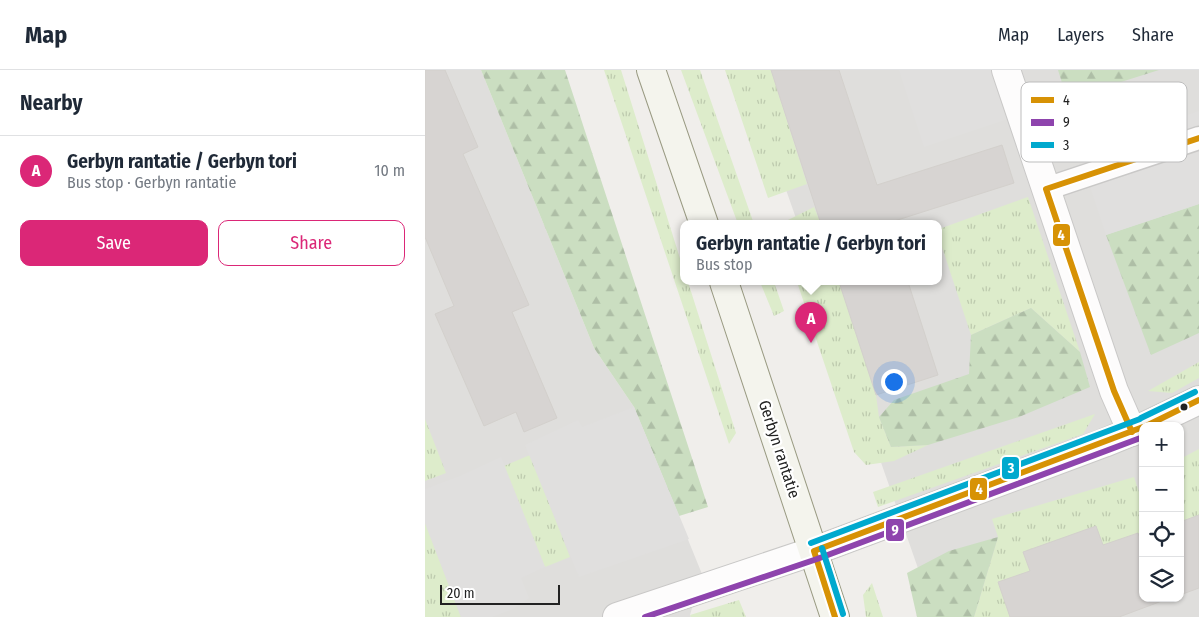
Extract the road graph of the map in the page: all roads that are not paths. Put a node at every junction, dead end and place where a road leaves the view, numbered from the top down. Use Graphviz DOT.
graph roads {
  1 [pos="651,70"];
  2 [pos="1006,70"];
  3 [pos="1021,115"];
  4 [pos="1199,138"];
  5 [pos="1187,142"];
  6 [pos="1037,162"];
  7 [pos="1127,162"];
  8 [pos="1046,189"];
  9 [pos="703,220"];
  10 [pos="725,285"];
  11 [pos="1199,400"];
  12 [pos="1153,422"];
  13 [pos="1139,427"];
  14 [pos="1139,428"];
  15 [pos="814,551"];
  16 [pos="617,617"];
  17 [pos="835,617"];
  1 -- 9 [label="main road"];
  2 -- 3 [label="street"];
  4 -- 5 [label="lane"];
  6 -- 8 [label="street"];
  7 -- 8 [label="lane"];
  8 -- 13 [label="street"];
  10 -- 15 [label="main road, Gerbyn rantatie"];
  11 -- 12 [label="street"];
  14 -- 15 [label="street"];
  15 -- 16 [label="street"];
  15 -- 17 [label="main road, Gerbyn rantatie"];
}
